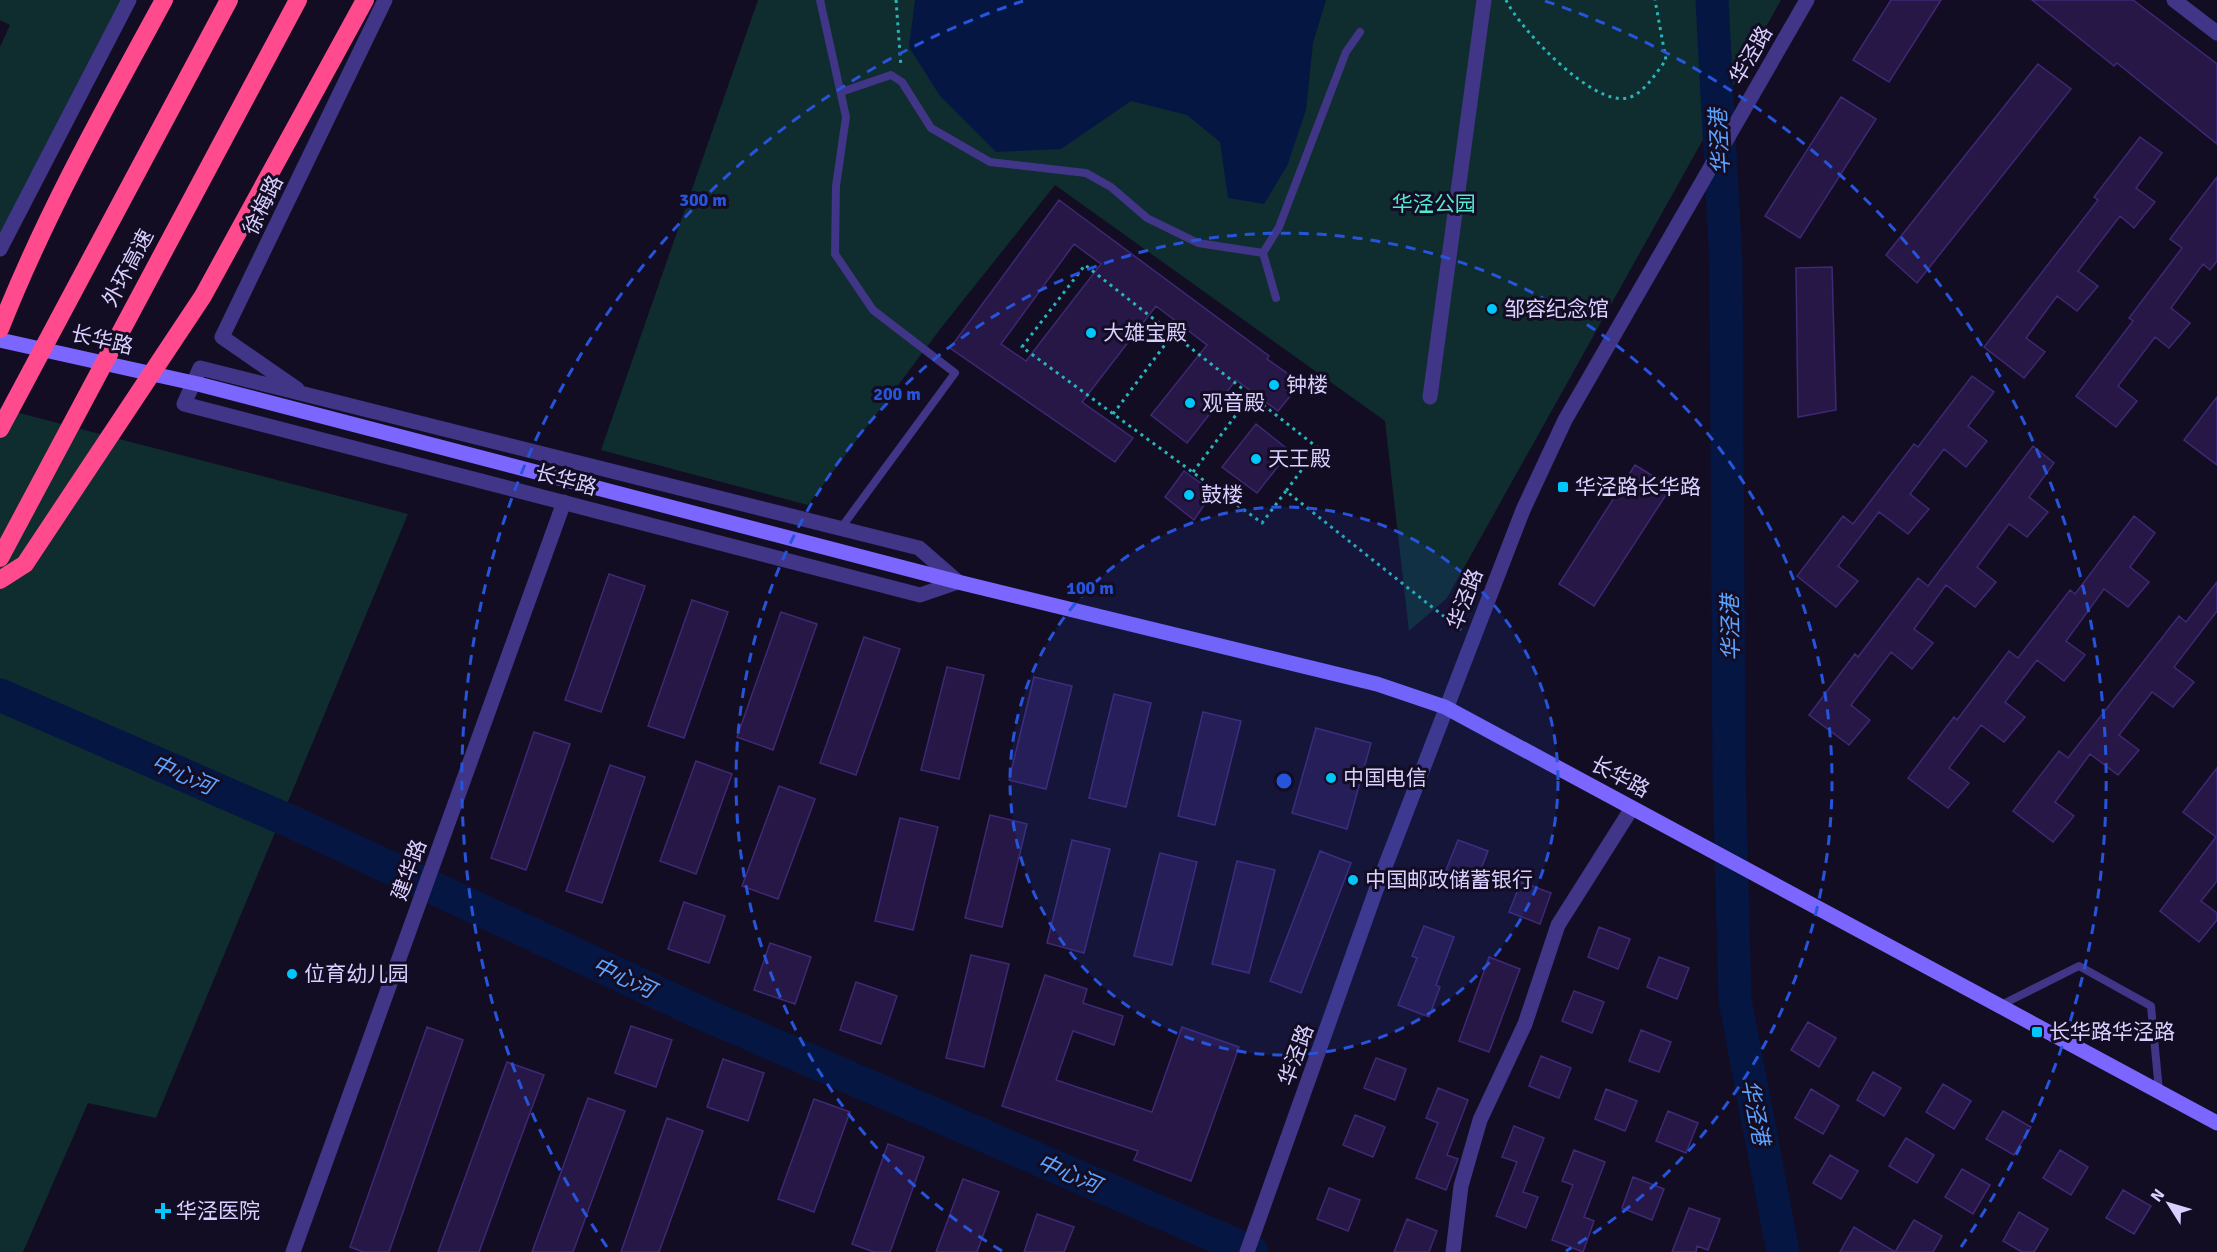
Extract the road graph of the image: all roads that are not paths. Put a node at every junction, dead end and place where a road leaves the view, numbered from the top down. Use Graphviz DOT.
graph roads {
  1 [pos="129,0"];
  2 [pos="164,0"];
  3 [pos="229,0"];
  4 [pos="298,0"];
  5 [pos="365,0"];
  6 [pos="385,0"];
  7 [pos="820,0"];
  8 [pos="1484,0"];
  9 [pos="1807,0"];
  10 [pos="2174,0"];
  11 [pos="1360,32"];
  12 [pos="2217,33"];
  13 [pos="841,92"];
  14 [pos="0,249"];
  15 [pos="1263,253"];
  16 [pos="1276,298"];
  17 [pos="0,329"];
  18 [pos="0,340"];
  19 [pos="305,394"];
  20 [pos="1430,397"];
  21 [pos="0,429"];
  22 [pos="564,502"];
  23 [pos="841,528"];
  24 [pos="0,558"];
  25 [pos="0,580"];
  26 [pos="958,582"];
  27 [pos="1445,707"];
  28 [pos="1632,808"];
  29 [pos="2000,1006"];
  30 [pos="2159,1092"];
  31 [pos="2217,1123"];
  32 [pos="293,1252"];
  33 [pos="1247,1252"];
  34 [pos="1453,1252"];
  1 -- 14 [label="street"];
  2 -- 17 [label="highway"];
  3 -- 21 [label="highway, 外环高速"];
  4 -- 24 [label="highway, 外环高速"];
  5 -- 25 [label="highway"];
  6 -- 19 [label="street, 徐梅路"];
  7 -- 13 [label="lane"];
  8 -- 20 [label="street"];
  9 -- 27 [label="street, 华泾路"];
  10 -- 12 [label="street"];
  11 -- 15 [label="lane"];
  13 -- 15 [label="lane"];
  13 -- 23 [label="lane"];
  15 -- 16 [label="lane"];
  18 -- 26 [label="street, 长华路"];
  19 -- 22 [label="street, 长华路"];
  19 -- 23 [label="street, 长华路"];
  22 -- 26 [label="street, 长华路"];
  22 -- 32 [label="street, 建华路"];
  23 -- 26 [label="street, 长华路"];
  26 -- 27 [label="street, 长华路"];
  27 -- 28 [label="street, 长华路"];
  27 -- 33 [label="street, 华泾路"];
  28 -- 29 [label="street, 长华路"];
  28 -- 34 [label="street"];
  29 -- 30 [label="street, 长华路"];
  29 -- 30 [label="lane"];
  30 -- 31 [label="street, 长华路"];
}
